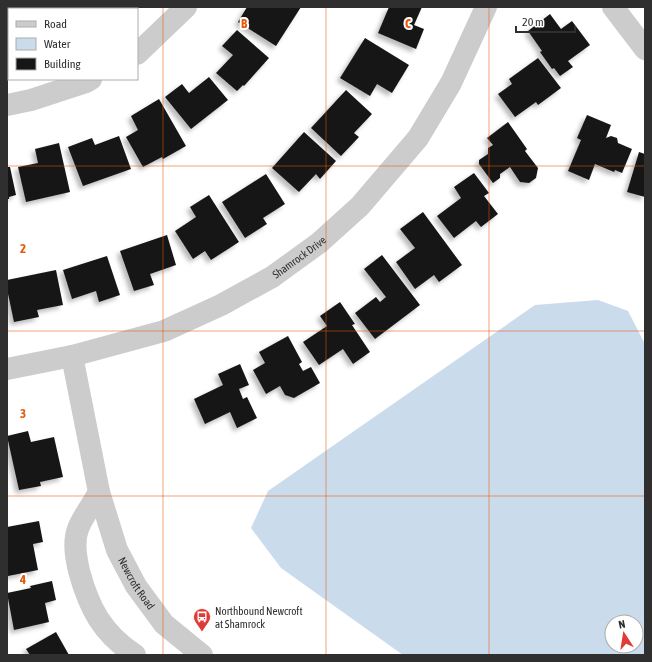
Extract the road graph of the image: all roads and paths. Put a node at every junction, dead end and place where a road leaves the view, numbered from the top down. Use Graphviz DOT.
graph roads {
  1 [pos="186,7"];
  2 [pos="486,7"];
  3 [pos="613,7"];
  4 [pos="645,49"];
  5 [pos="138,53"];
  6 [pos="90,80"];
  7 [pos="7,105"];
  8 [pos="72,356"];
  9 [pos="7,369"];
  10 [pos="100,492"];
  11 [pos="135,655"];
  12 [pos="202,655"];
  1 -- 5 [label="street"];
  2 -- 8 [label="street, Shamrock Drive"];
  3 -- 4 [label="street"];
  6 -- 7 [label="street"];
  8 -- 9 [label="street, Shamrock Drive"];
  8 -- 10 [label="street, Newcroft Road"];
  10 -- 11 [label="street"];
  10 -- 12 [label="street, Newcroft Road"];
}
